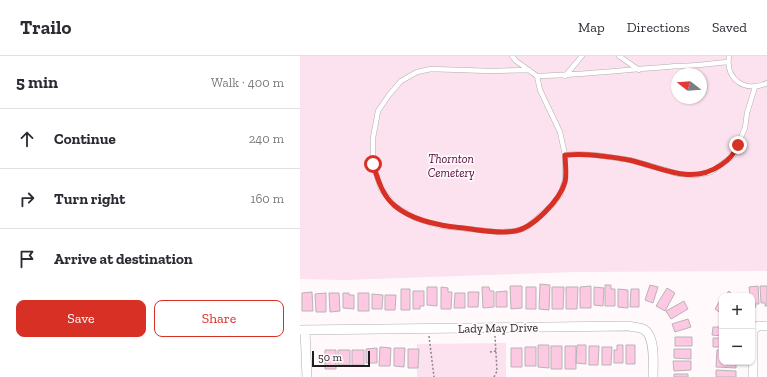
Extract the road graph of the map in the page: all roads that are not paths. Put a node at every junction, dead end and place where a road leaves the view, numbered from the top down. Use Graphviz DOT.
graph roads {
  1 [pos="512,56"];
  2 [pos="582,56"];
  3 [pos="619,56"];
  4 [pos="729,56"];
  5 [pos="728,62"];
  6 [pos="529,70"];
  7 [pos="640,70"];
  8 [pos="537,76"];
  9 [pos="565,76"];
  10 [pos="767,84"];
  11 [pos="755,87"];
  12 [pos="565,155"];
  13 [pos="767,326"];
  14 [pos="303,330"];
  15 [pos="307,377"];
  16 [pos="653,377"];
  17 [pos="753,377"];
  1 -- 6 [label="lane"];
  2 -- 9 [label="lane"];
  3 -- 7 [label="lane"];
  4 -- 5 [label="lane"];
  5 -- 7 [label="lane"];
  5 -- 11 [label="lane"];
  6 -- 8 [label="lane"];
  6 -- 12 [label="lane"];
  7 -- 9 [label="lane"];
  8 -- 9 [label="lane"];
  8 -- 12 [label="lane"];
  10 -- 11 [label="lane"];
  11 -- 12 [label="lane"];
  13 -- 17 [label="street"];
  14 -- 15 [label="street"];
  14 -- 16 [label="street, Lady May Drive"];
}
